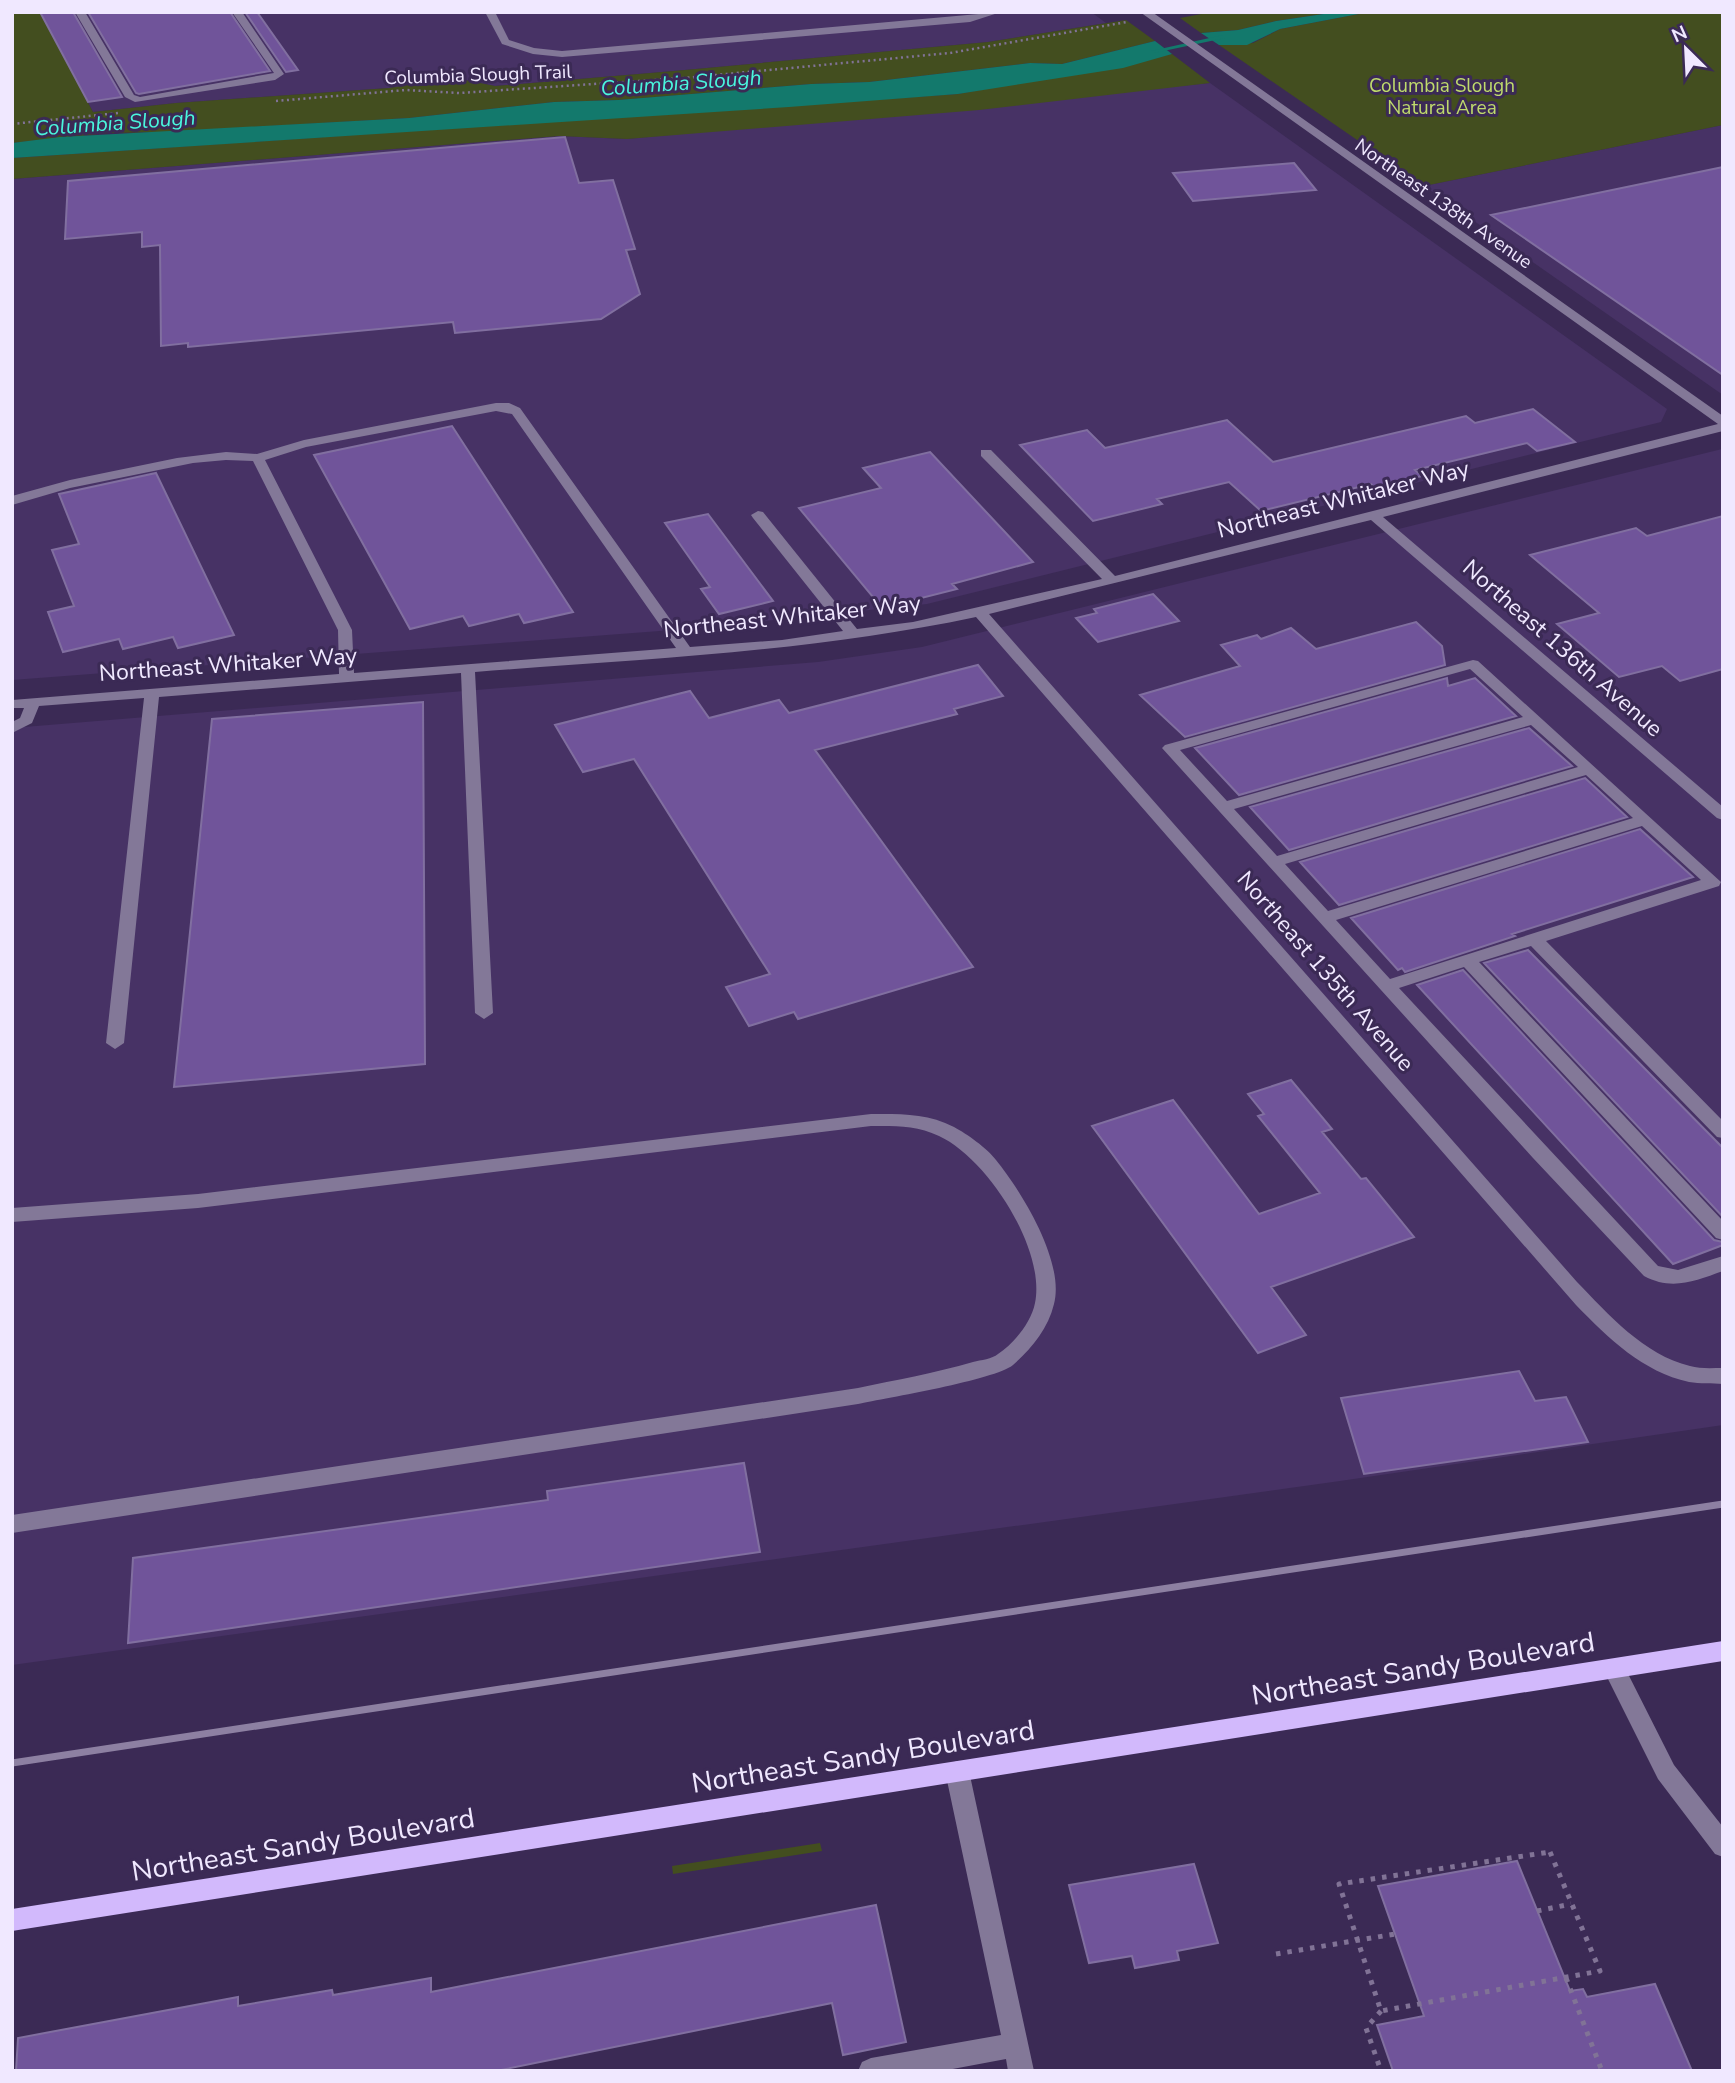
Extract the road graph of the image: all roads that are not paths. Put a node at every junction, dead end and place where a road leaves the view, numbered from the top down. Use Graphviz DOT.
graph roads {
  1 [pos="80,12"];
  2 [pos="237,12"];
  3 [pos="490,12"];
  4 [pos="996,12"];
  5 [pos="1148,15"];
  6 [pos="1723,422"];
  7 [pos="1723,428"];
  8 [pos="986,453"];
  9 [pos="258,458"];
  10 [pos="12,501"];
  11 [pos="758,515"];
  12 [pos="1373,515"];
  13 [pos="1112,581"];
  14 [pos="979,612"];
  15 [pos="854,635"];
  16 [pos="686,652"];
  17 [pos="468,668"];
  18 [pos="347,678"];
  19 [pos="152,693"];
  20 [pos="33,702"];
  21 [pos="12,704"];
  22 [pos="1534,719"];
  23 [pos="12,729"];
  24 [pos="1588,769"];
  25 [pos="1224,807"];
  26 [pos="1723,815"];
  27 [pos="1644,820"];
  28 [pos="1274,862"];
  29 [pos="1325,918"];
  30 [pos="1534,939"];
  31 [pos="1466,960"];
  32 [pos="1387,986"];
  33 [pos="484,1013"];
  34 [pos="115,1042"];
  35 [pos="1723,1132"];
  36 [pos="12,1215"];
  37 [pos="1723,1233"];
  38 [pos="1723,1263"];
  39 [pos="1723,1376"];
  40 [pos="12,1524"];
  41 [pos="1723,1651"];
  42 [pos="1614,1669"];
  43 [pos="957,1772"];
  44 [pos="1723,1846"];
  45 [pos="12,1920"];
  46 [pos="1016,2045"];
  47 [pos="872,2071"];
  48 [pos="1021,2071"];
  1 -- 2 [label="street"];
  3 -- 4 [label="street"];
  5 -- 6 [label="street, Northeast 138th Avenue"];
  7 -- 12 [label="street, Northeast Whitaker Way"];
  8 -- 13 [label="street"];
  9 -- 10 [label="street"];
  9 -- 16 [label="street"];
  9 -- 18 [label="street"];
  11 -- 15 [label="street"];
  12 -- 13 [label="street, Northeast Whitaker Way"];
  12 -- 26 [label="street, Northeast 136th Avenue"];
  13 -- 14 [label="street, Northeast Whitaker Way"];
  14 -- 15 [label="street, Northeast Whitaker Way"];
  14 -- 39 [label="street, Northeast 135th Avenue"];
  15 -- 16 [label="street, Northeast Whitaker Way"];
  16 -- 17 [label="street, Northeast Whitaker Way"];
  17 -- 18 [label="street, Northeast Whitaker Way"];
  17 -- 33 [label="street"];
  18 -- 19 [label="street, Northeast Whitaker Way"];
  19 -- 20 [label="street, Northeast Whitaker Way"];
  19 -- 34 [label="street"];
  20 -- 21 [label="street, Northeast Whitaker Way"];
  20 -- 23 [label="street"];
  22 -- 24 [label="street"];
  22 -- 25 [label="street"];
  22 -- 25 [label="street"];
  24 -- 27 [label="street"];
  24 -- 28 [label="street"];
  25 -- 28 [label="street"];
  27 -- 29 [label="street"];
  27 -- 30 [label="street"];
  28 -- 29 [label="street"];
  29 -- 32 [label="street"];
  30 -- 31 [label="street"];
  30 -- 35 [label="street"];
  31 -- 32 [label="street"];
  31 -- 37 [label="street"];
  32 -- 38 [label="street"];
  36 -- 40 [label="street"];
  41 -- 42 [label="main road, Northeast Sandy Boulevard"];
  42 -- 43 [label="main road, Northeast Sandy Boulevard"];
  42 -- 44 [label="street"];
  43 -- 45 [label="main road, Northeast Sandy Boulevard"];
  43 -- 46 [label="street"];
  46 -- 47 [label="street"];
  46 -- 48 [label="street"];
}
